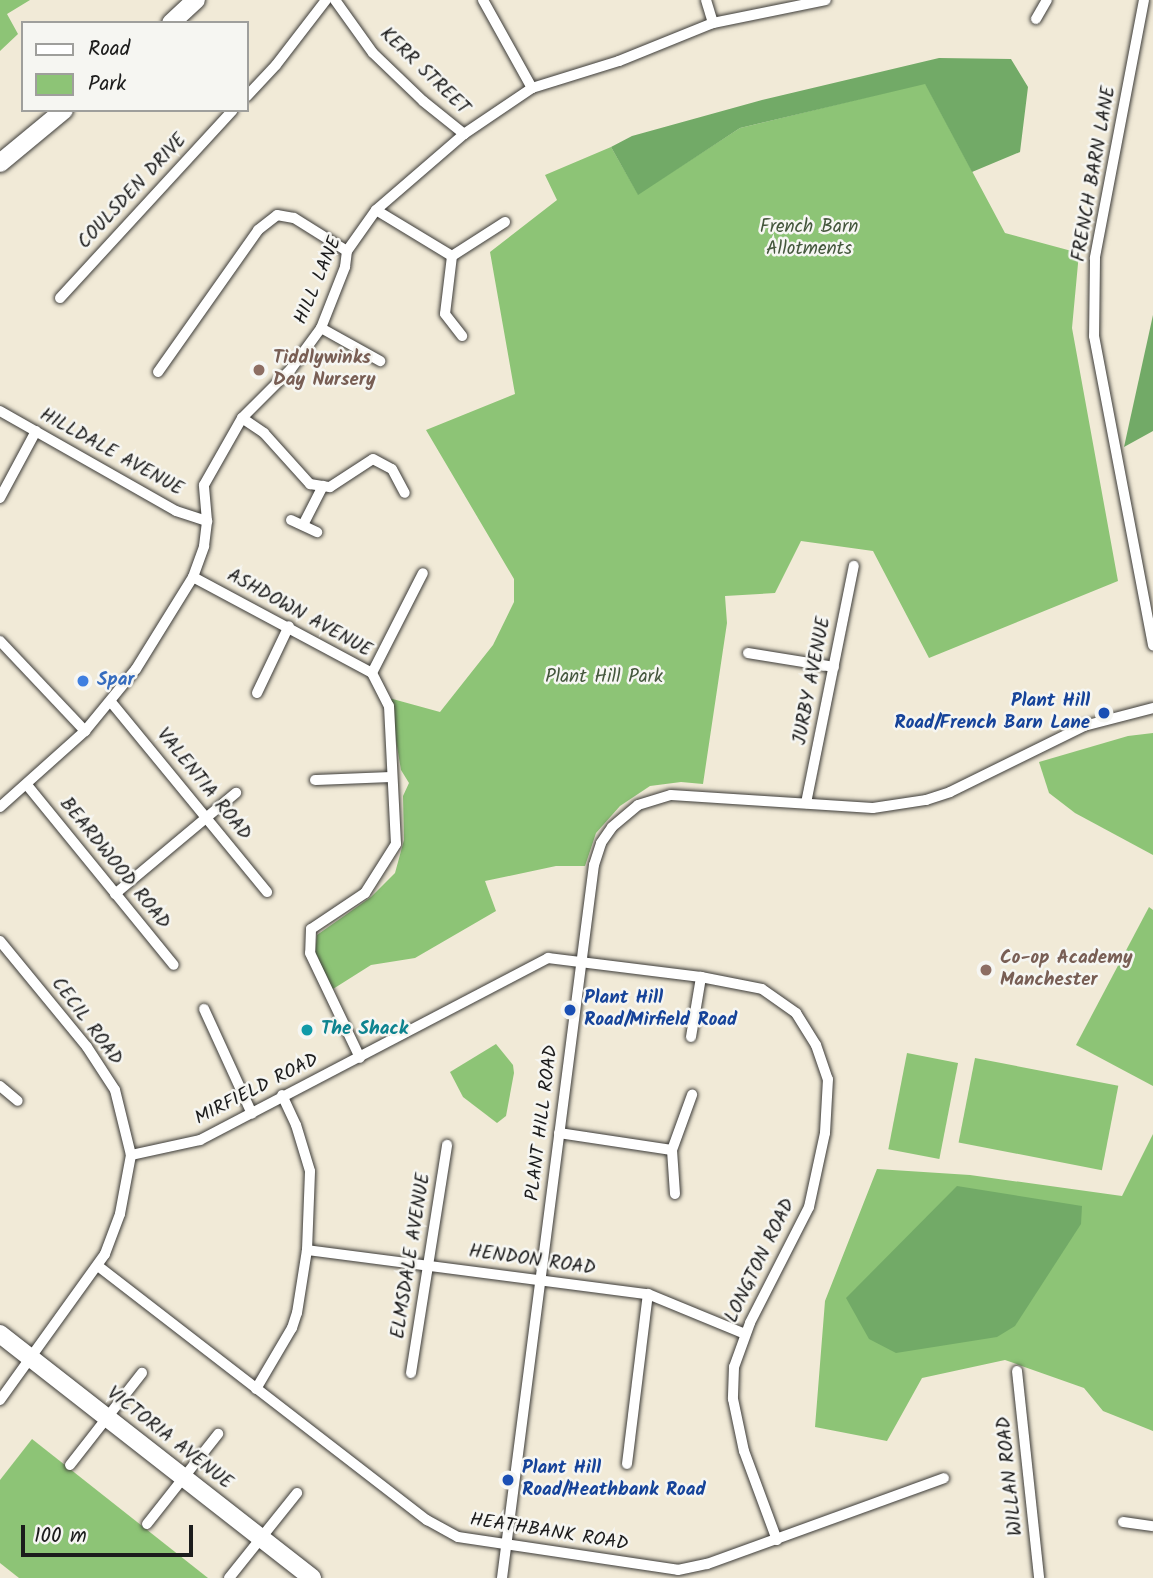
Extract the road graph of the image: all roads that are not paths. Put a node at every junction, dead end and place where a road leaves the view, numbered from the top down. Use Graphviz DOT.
graph roads {
  1 [pos="195,0"];
  2 [pos="326,0"];
  3 [pos="335,0"];
  4 [pos="483,0"];
  5 [pos="706,0"];
  6 [pos="826,0"];
  7 [pos="1047,0"];
  8 [pos="1144,0"];
  9 [pos="1148,10"];
  10 [pos="1035,19"];
  11 [pos="173,21"];
  12 [pos="713,23"];
  13 [pos="532,88"];
  14 [pos="248,95"];
  15 [pos="62,112"];
  16 [pos="231,112"];
  17 [pos="464,134"];
  18 [pos="0,163"];
  19 [pos="376,210"];
  20 [pos="505,222"];
  21 [pos="348,251"];
  22 [pos="452,256"];
  23 [pos="60,298"];
  24 [pos="321,328"];
  25 [pos="462,336"];
  26 [pos="380,361"];
  27 [pos="158,372"];
  28 [pos="0,411"];
  29 [pos="242,418"];
  30 [pos="36,431"];
  31 [pos="323,485"];
  32 [pos="405,493"];
  33 [pos="0,498"];
  34 [pos="291,520"];
  35 [pos="208,521"];
  36 [pos="303,525"];
  37 [pos="317,533"];
  38 [pos="854,566"];
  39 [pos="423,573"];
  40 [pos="193,577"];
  41 [pos="289,626"];
  42 [pos="0,641"];
  43 [pos="1153,645"];
  44 [pos="748,653"];
  45 [pos="834,667"];
  46 [pos="372,673"];
  47 [pos="257,693"];
  48 [pos="111,702"];
  49 [pos="1153,708"];
  50 [pos="85,731"];
  51 [pos="392,777"];
  52 [pos="315,780"];
  53 [pos="27,785"];
  54 [pos="236,793"];
  55 [pos="806,803"];
  56 [pos="0,807"];
  57 [pos="208,817"];
  58 [pos="267,892"];
  59 [pos="115,894"];
  60 [pos="0,941"];
  61 [pos="582,961"];
  62 [pos="174,965"];
  63 [pos="701,977"];
  64 [pos="204,1009"];
  65 [pos="691,1037"];
  66 [pos="360,1058"];
  67 [pos="0,1086"];
  68 [pos="692,1094"];
  69 [pos="282,1095"];
  70 [pos="18,1101"];
  71 [pos="252,1114"];
  72 [pos="559,1133"];
  73 [pos="447,1145"];
  74 [pos="673,1150"];
  75 [pos="131,1155"];
  76 [pos="675,1194"];
  77 [pos="307,1250"];
  78 [pos="428,1264"];
  79 [pos="98,1266"];
  80 [pos="541,1281"];
  81 [pos="648,1294"];
  82 [pos="0,1334"];
  83 [pos="745,1334"];
  84 [pos="31,1358"];
  85 [pos="1017,1371"];
  86 [pos="142,1373"];
  87 [pos="411,1373"];
  88 [pos="257,1389"];
  89 [pos="0,1400"];
  90 [pos="108,1418"];
  91 [pos="218,1434"];
  92 [pos="627,1464"];
  93 [pos="70,1465"];
  94 [pos="183,1477"];
  95 [pos="944,1478"];
  96 [pos="297,1493"];
  97 [pos="1122,1522"];
  98 [pos="147,1524"];
  99 [pos="1153,1526"];
  100 [pos="261,1538"];
  101 [pos="777,1540"];
  102 [pos="506,1545"];
  103 [pos="229,1578"];
  104 [pos="312,1578"];
  105 [pos="502,1578"];
  106 [pos="1039,1578"];
  1 -- 11 [label="main road"];
  2 -- 14 [label="street"];
  3 -- 17 [label="street, KERR STREET"];
  4 -- 13 [label="street"];
  5 -- 12 [label="street"];
  6 -- 12 [label="street, HILL LANE"];
  7 -- 10 [label="street"];
  8 -- 9 [label="street, FRENCH BARN LANE"];
  9 -- 43 [label="street, FRENCH BARN LANE"];
  12 -- 13 [label="street, HILL LANE"];
  13 -- 17 [label="street, HILL LANE"];
  15 -- 18 [label="main road"];
  16 -- 23 [label="street, COULSDEN DRIVE"];
  17 -- 19 [label="street, HILL LANE"];
  19 -- 21 [label="street, HILL LANE"];
  19 -- 22 [label="street"];
  20 -- 22 [label="street"];
  21 -- 24 [label="street, HILL LANE"];
  21 -- 27 [label="street"];
  22 -- 25 [label="street"];
  24 -- 26 [label="street"];
  24 -- 29 [label="street, HILL LANE"];
  28 -- 30 [label="street, HILLDALE AVENUE"];
  29 -- 31 [label="street"];
  29 -- 35 [label="street, HILL LANE"];
  30 -- 33 [label="street"];
  30 -- 35 [label="street, HILLDALE AVENUE"];
  31 -- 32 [label="street"];
  31 -- 36 [label="street"];
  34 -- 36 [label="street"];
  35 -- 40 [label="street, HILL LANE"];
  36 -- 37 [label="street"];
  38 -- 45 [label="street, JURBY AVENUE"];
  39 -- 46 [label="street"];
  40 -- 41 [label="street, ASHDOWN AVENUE"];
  40 -- 48 [label="street, HILL LANE"];
  41 -- 46 [label="street, ASHDOWN AVENUE"];
  41 -- 47 [label="street"];
  42 -- 50 [label="street"];
  44 -- 45 [label="street"];
  45 -- 55 [label="street, JURBY AVENUE"];
  46 -- 51 [label="street, ASHDOWN AVENUE"];
  48 -- 50 [label="street, HILL LANE"];
  48 -- 57 [label="street, VALENTIA ROAD"];
  49 -- 55 [label="street, PLANT HILL ROAD"];
  50 -- 53 [label="street, HILL LANE"];
  51 -- 52 [label="street"];
  51 -- 66 [label="street, ASHDOWN AVENUE"];
  53 -- 56 [label="street, HILL LANE"];
  53 -- 59 [label="street, BEARDWOOD ROAD"];
  54 -- 57 [label="street"];
  55 -- 61 [label="street, PLANT HILL ROAD"];
  57 -- 58 [label="street, VALENTIA ROAD"];
  57 -- 59 [label="street"];
  59 -- 62 [label="street, BEARDWOOD ROAD"];
  60 -- 75 [label="street, CECIL ROAD"];
  61 -- 63 [label="street, LONGTON ROAD"];
  61 -- 66 [label="street, MIRFIELD ROAD"];
  61 -- 72 [label="street, PLANT HILL ROAD"];
  63 -- 65 [label="street"];
  63 -- 83 [label="street, LONGTON ROAD"];
  64 -- 71 [label="street"];
  66 -- 69 [label="street, MIRFIELD ROAD"];
  67 -- 70 [label="street"];
  68 -- 74 [label="street"];
  69 -- 71 [label="street, MIRFIELD ROAD"];
  69 -- 77 [label="street"];
  71 -- 75 [label="street, MIRFIELD ROAD"];
  72 -- 74 [label="street"];
  72 -- 80 [label="street, PLANT HILL ROAD"];
  73 -- 78 [label="street, ELMSDALE AVENUE"];
  74 -- 76 [label="street"];
  75 -- 79 [label="street, CECIL ROAD"];
  77 -- 78 [label="street, HENDON ROAD"];
  77 -- 88 [label="street"];
  78 -- 80 [label="street, HENDON ROAD"];
  78 -- 87 [label="street, ELMSDALE AVENUE"];
  79 -- 84 [label="street, CECIL ROAD"];
  79 -- 88 [label="street, HEATHBANK ROAD"];
  80 -- 81 [label="street, HENDON ROAD"];
  80 -- 102 [label="street, PLANT HILL ROAD"];
  81 -- 83 [label="street, HENDON ROAD"];
  81 -- 92 [label="street"];
  82 -- 84 [label="main road, VICTORIA AVENUE"];
  83 -- 101 [label="street, LONGTON ROAD"];
  84 -- 89 [label="street, CECIL ROAD"];
  84 -- 90 [label="main road, VICTORIA AVENUE"];
  85 -- 106 [label="street, WILLAN ROAD"];
  86 -- 90 [label="street"];
  88 -- 102 [label="street, HEATHBANK ROAD"];
  90 -- 93 [label="street"];
  90 -- 94 [label="main road, VICTORIA AVENUE"];
  91 -- 94 [label="street"];
  94 -- 98 [label="street"];
  94 -- 100 [label="main road, VICTORIA AVENUE"];
  95 -- 101 [label="street, HEATHBANK ROAD"];
  96 -- 100 [label="street"];
  97 -- 99 [label="street"];
  100 -- 103 [label="street"];
  100 -- 104 [label="main road, VICTORIA AVENUE"];
  101 -- 102 [label="street, HEATHBANK ROAD"];
  102 -- 105 [label="street, PLANT HILL ROAD"];
}
